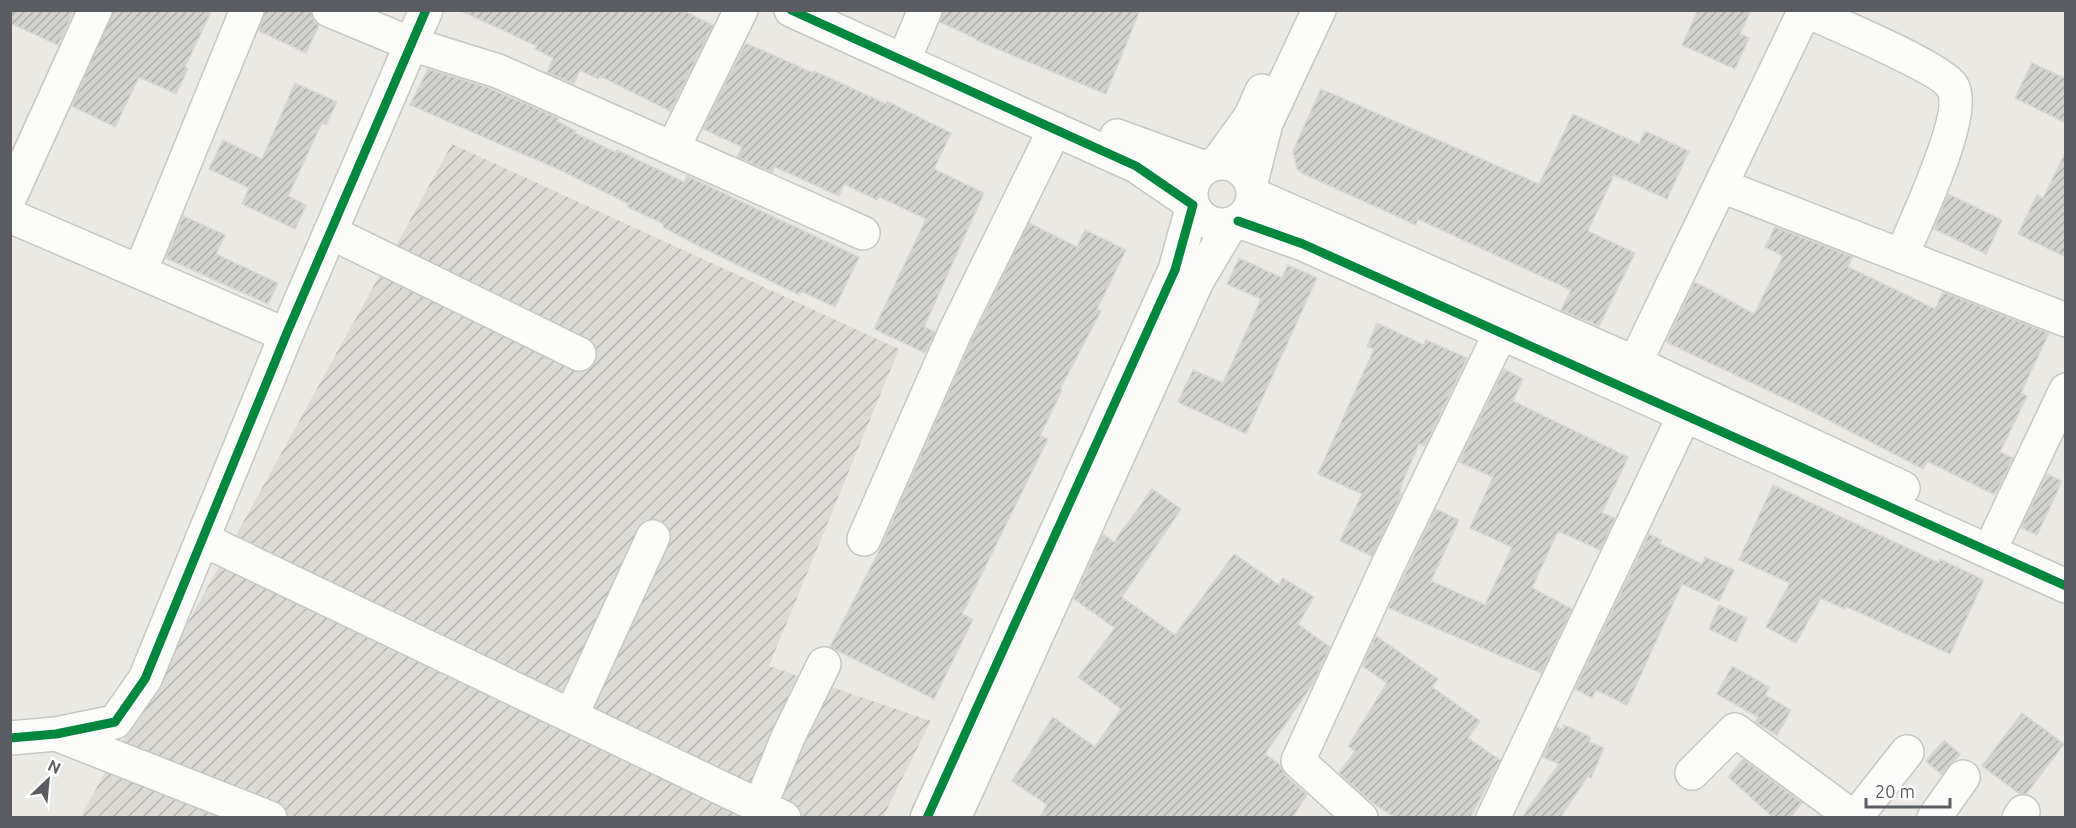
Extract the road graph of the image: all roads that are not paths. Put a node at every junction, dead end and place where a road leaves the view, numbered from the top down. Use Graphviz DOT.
graph roads {
  1 [pos="95,10"];
  2 [pos="247,10"];
  3 [pos="329,10"];
  4 [pos="426,10"];
  5 [pos="741,10"];
  6 [pos="791,10"];
  7 [pos="839,10"];
  8 [pos="925,10"];
  9 [pos="1299,10"];
  10 [pos="1319,10"];
  11 [pos="911,43"];
  12 [pos="411,44"];
  13 [pos="1055,129"];
  14 [pos="673,148"];
  15 [pos="1211,166"];
  16 [pos="1722,186"];
  17 [pos="10,197"];
  18 [pos="1193,205"];
  19 [pos="1243,206"];
  20 [pos="10,216"];
  21 [pos="330,232"];
  22 [pos="863,233"];
  23 [pos="1902,255"];
  24 [pos="140,272"];
  25 [pos="2066,320"];
  26 [pos="1501,332"];
  27 [pos="286,335"];
  28 [pos="579,354"];
  29 [pos="1635,363"];
  30 [pos="2066,390"];
  31 [pos="1685,414"];
  32 [pos="1998,532"];
  33 [pos="653,537"];
  34 [pos="202,539"];
  35 [pos="864,539"];
  36 [pos="2066,562"];
  37 [pos="2066,586"];
  38 [pos="824,664"];
  39 [pos="571,716"];
  40 [pos="56,734"];
  41 [pos="10,738"];
  42 [pos="1907,752"];
  43 [pos="1692,773"];
  44 [pos="1963,777"];
  45 [pos="772,812"];
  46 [pos="270,818"];
  47 [pos="927,818"];
  48 [pos="954,818"];
  49 [pos="1361,818"];
  50 [pos="1493,818"];
  51 [pos="1855,818"];
  52 [pos="1934,818"];
  1 -- 17 [label="street"];
  2 -- 24 [label="street"];
  3 -- 12 [label="street"];
  4 -- 12 [label="street"];
  5 -- 14 [label="street"];
  6 -- 13 [label="street"];
  7 -- 11 [label="street"];
  8 -- 11 [label="street"];
  9 -- 15 [label="street"];
  10 -- 19 [label="street"];
  11 -- 15 [label="street"];
  12 -- 14 [label="street"];
  12 -- 21 [label="street"];
  13 -- 18 [label="street"];
  13 -- 35 [label="street"];
  14 -- 22 [label="street"];
  15 -- 18 [label="street"];
  15 -- 19 [label="street"];
  16 -- 23 [label="street"];
  16 -- 23 [label="street"];
  16 -- 29 [label="street"];
  18 -- 19 [label="street"];
  18 -- 47 [label="street"];
  19 -- 26 [label="street"];
  19 -- 29 [label="street"];
  19 -- 48 [label="street"];
  20 -- 24 [label="street"];
  21 -- 27 [label="street"];
  21 -- 28 [label="street"];
  23 -- 25 [label="street"];
  24 -- 27 [label="street"];
  26 -- 31 [label="street"];
  26 -- 49 [label="street"];
  27 -- 34 [label="street"];
  29 -- 32 [label="street"];
  30 -- 32 [label="street"];
  31 -- 37 [label="street"];
  31 -- 50 [label="street"];
  32 -- 36 [label="street"];
  33 -- 39 [label="street"];
  34 -- 39 [label="street"];
  34 -- 40 [label="street"];
  38 -- 45 [label="street"];
  39 -- 45 [label="street"];
  40 -- 41 [label="street"];
  40 -- 46 [label="street"];
  42 -- 51 [label="street"];
  43 -- 51 [label="street"];
  44 -- 52 [label="street"];
}
